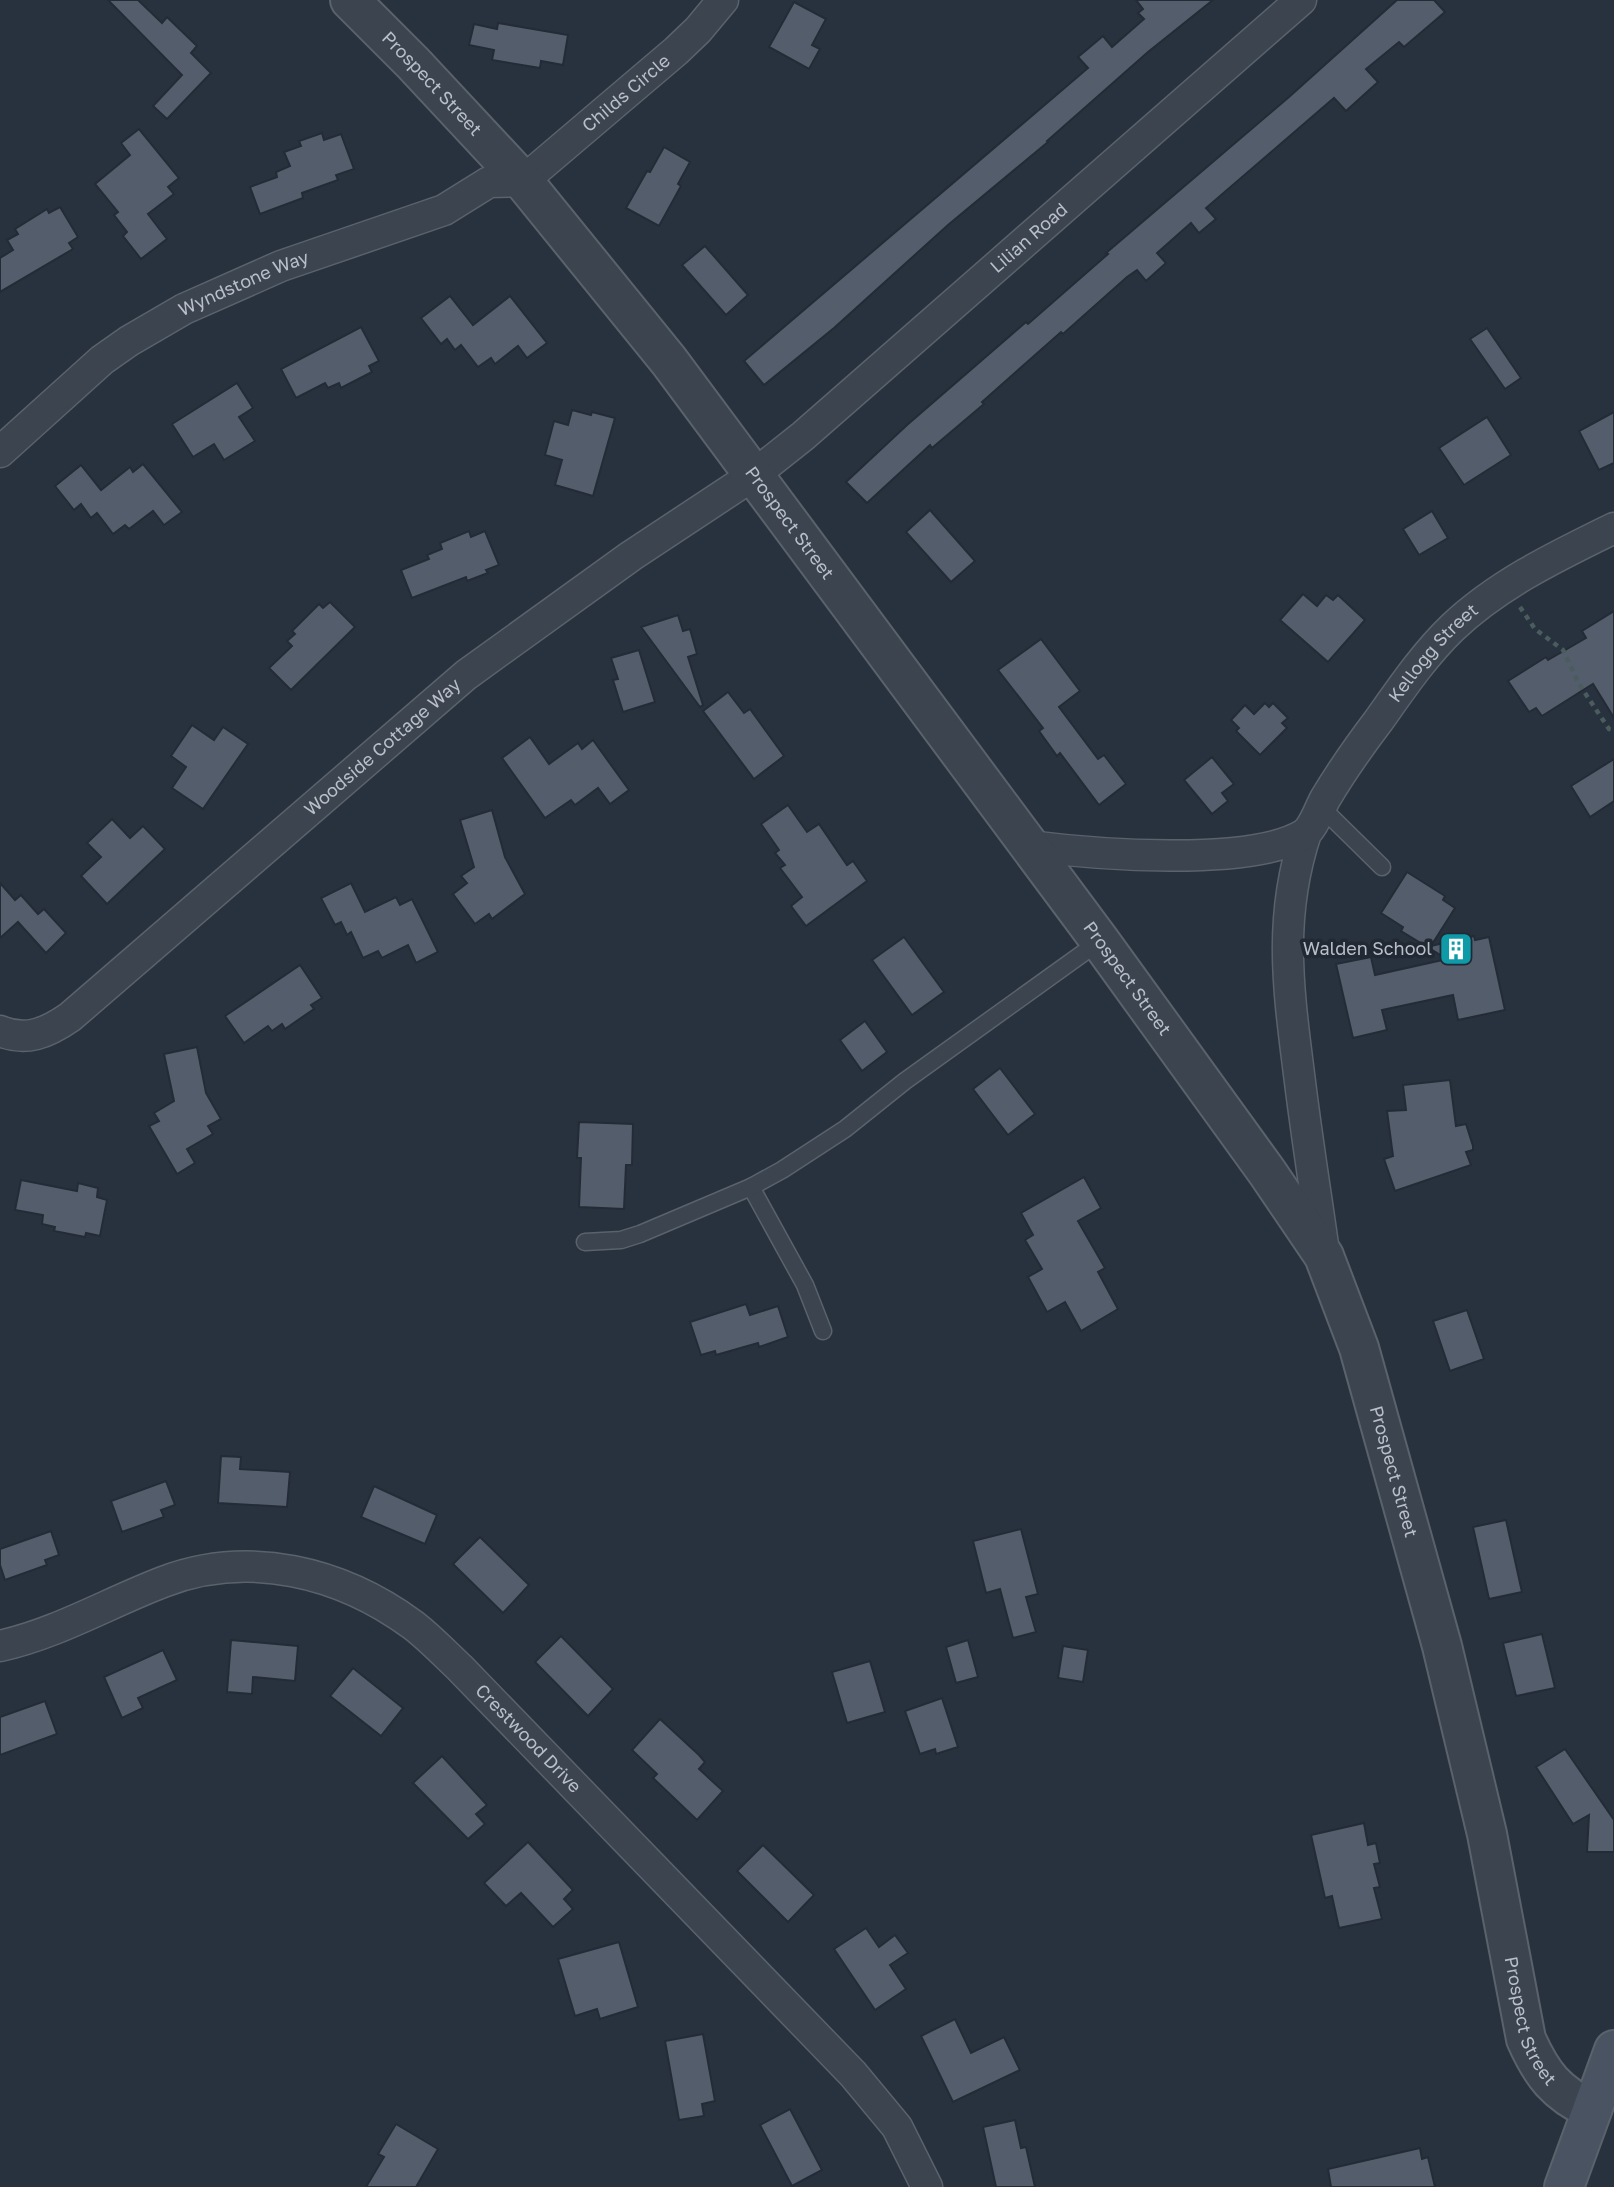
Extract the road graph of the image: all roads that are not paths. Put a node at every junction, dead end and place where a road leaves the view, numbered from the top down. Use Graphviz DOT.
graph roads {
  1 [pos="350,0"];
  2 [pos="723,0"];
  3 [pos="1301,0"];
  4 [pos="523,181"];
  5 [pos="0,452"];
  6 [pos="755,474"];
  7 [pos="1614,528"];
  8 [pos="1321,807"];
  9 [pos="1306,833"];
  10 [pos="1029,846"];
  11 [pos="1382,867"];
  12 [pos="1100,941"];
  13 [pos="12,1034"];
  14 [pos="751,1187"];
  15 [pos="585,1242"];
  16 [pos="1324,1256"];
  17 [pos="823,1331"];
  18 [pos="0,1646"];
  19 [pos="1614,2050"];
  20 [pos="1603,2114"];
  21 [pos="927,2187"];
  22 [pos="1564,2187"];
  1 -- 4 [label="street, Prospect Street"];
  2 -- 4 [label="street, Childs Circle"];
  3 -- 6 [label="street, Lilian Road"];
  4 -- 5 [label="street, Wyndstone Way"];
  4 -- 6 [label="street, Prospect Street"];
  6 -- 10 [label="street, Prospect Street"];
  6 -- 13 [label="street, Woodside Cottage Way"];
  7 -- 8 [label="street, Kellogg Street"];
  8 -- 9 [label="street, Kellogg Street"];
  8 -- 11 [label="lane"];
  9 -- 10 [label="street"];
  9 -- 16 [label="street, Kellogg Street"];
  10 -- 12 [label="street, Prospect Street"];
  12 -- 14 [label="lane"];
  12 -- 16 [label="street, Prospect Street"];
  14 -- 15 [label="lane"];
  14 -- 17 [label="lane"];
  16 -- 20 [label="street, Prospect Street"];
  18 -- 21 [label="street, Crestwood Drive"];
  19 -- 20 [label="main road"];
  20 -- 22 [label="main road"];
}
